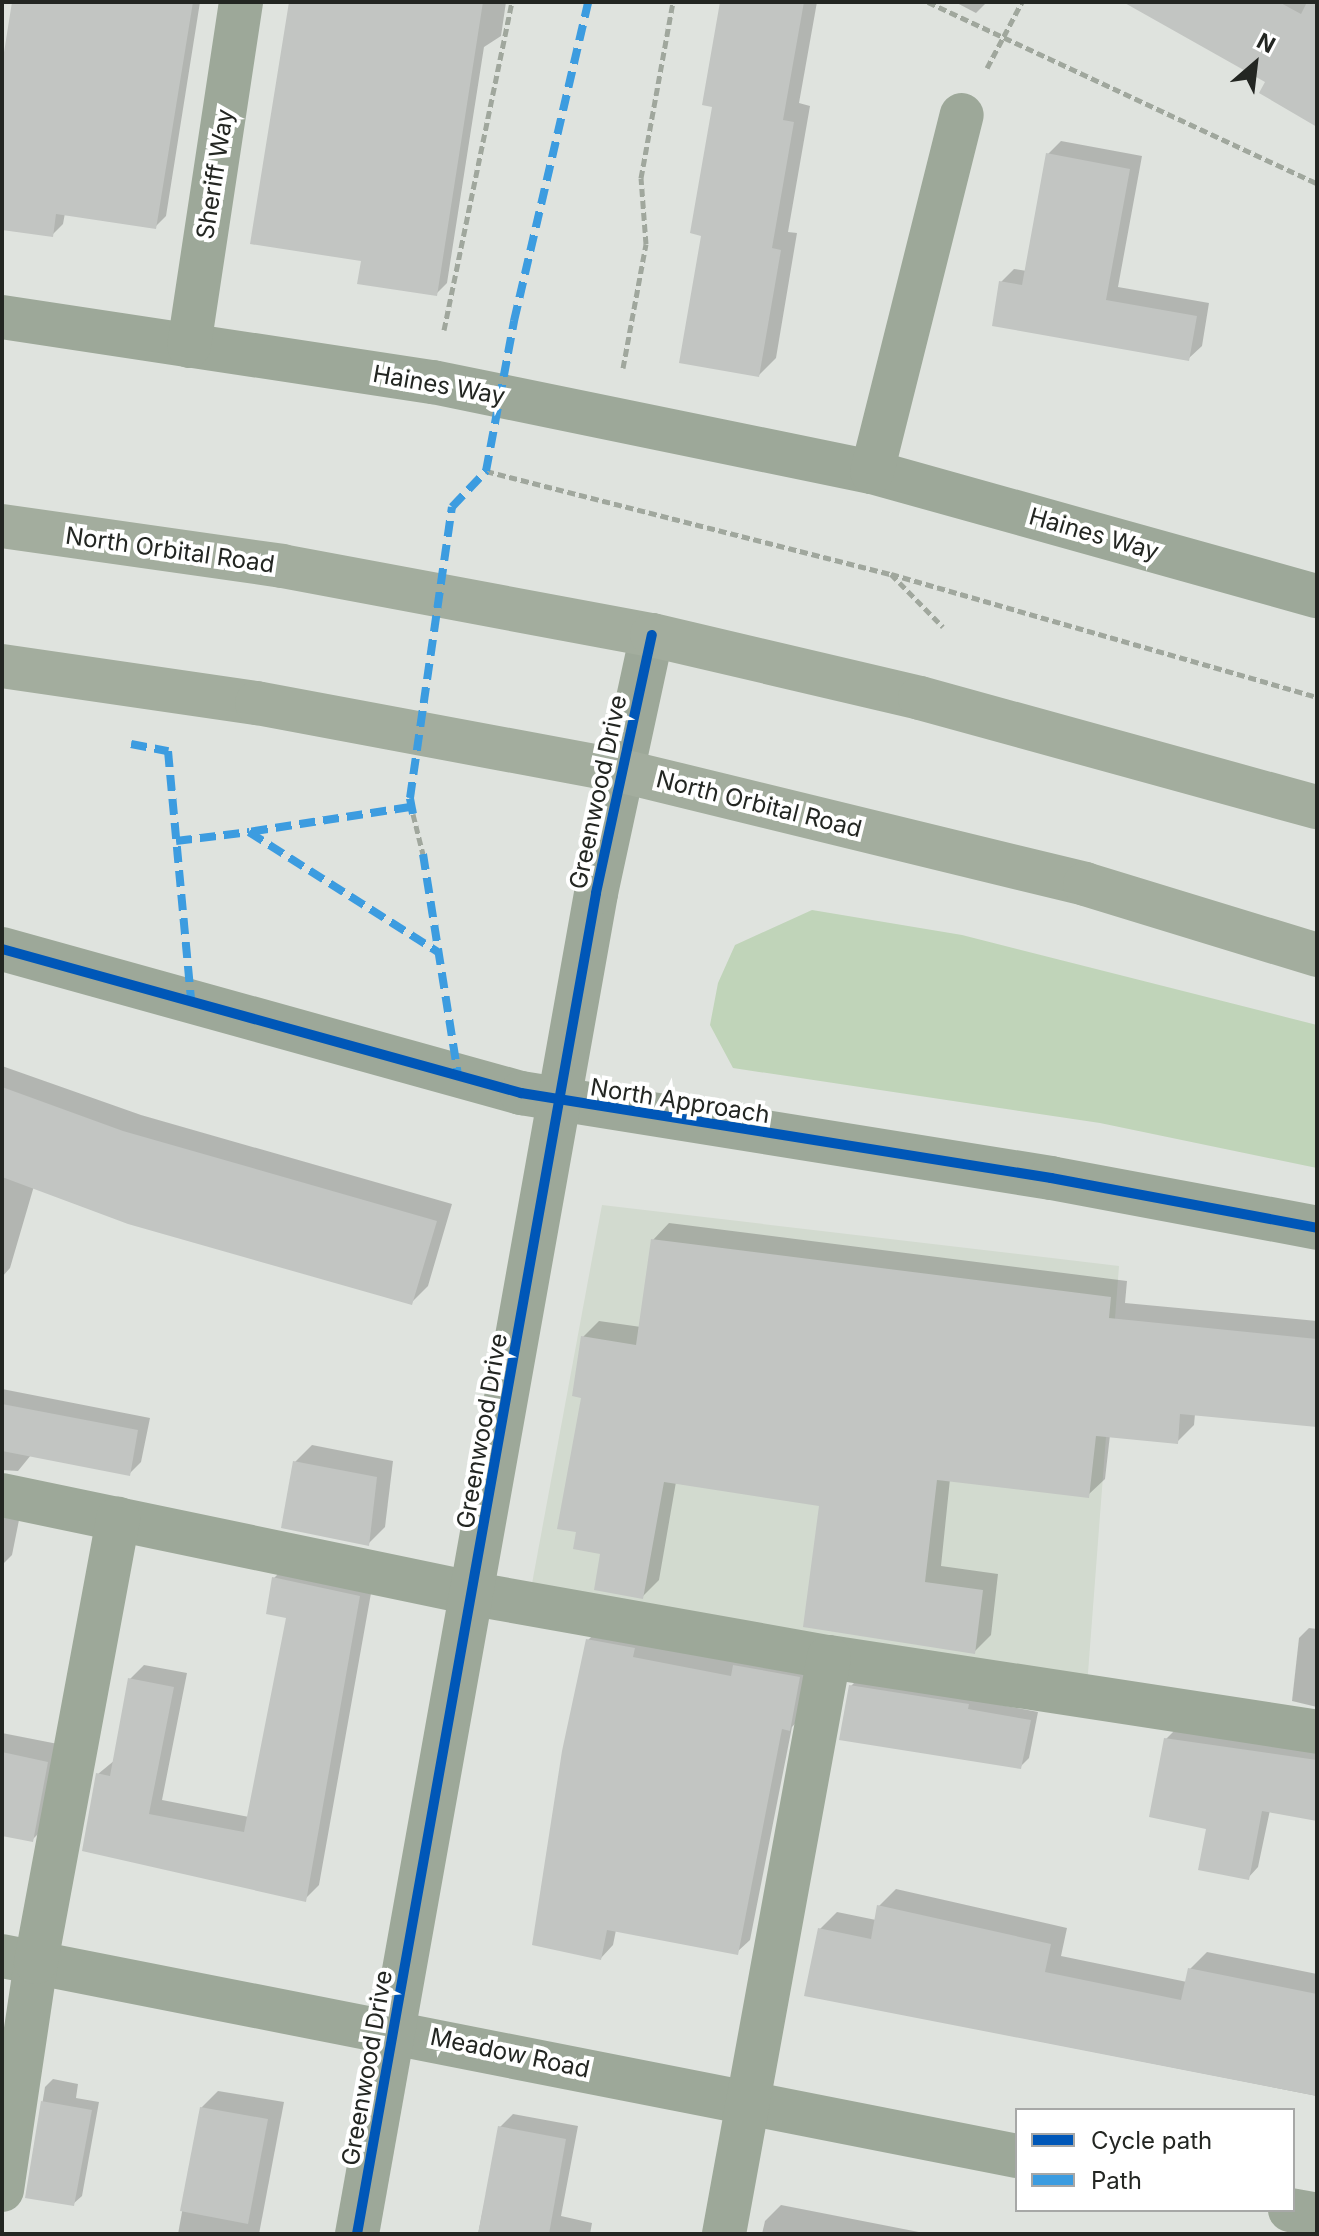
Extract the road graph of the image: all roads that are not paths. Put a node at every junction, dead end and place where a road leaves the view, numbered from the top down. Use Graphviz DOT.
graph roads {
  1 [pos="241,2"];
  2 [pos="962,115"];
  3 [pos="2,317"];
  4 [pos="189,346"];
  5 [pos="872,472"];
  6 [pos="2,526"];
  7 [pos="1317,596"];
  8 [pos="652,635"];
  9 [pos="2,666"];
  10 [pos="622,771"];
  11 [pos="1317,807"];
  12 [pos="2,949"];
  13 [pos="1317,955"];
  14 [pos="559,1101"];
  15 [pos="1317,1228"];
  16 [pos="2,1495"];
  17 [pos="118,1519"];
  18 [pos="474,1594"];
  19 [pos="829,1657"];
  20 [pos="1317,1732"];
  21 [pos="19,1959"];
  22 [pos="394,2030"];
  23 [pos="747,2103"];
  24 [pos="1015,2156"];
  25 [pos="2,2190"];
  26 [pos="1295,2211"];
  27 [pos="1317,2215"];
  28 [pos="357,2234"];
  29 [pos="724,2234"];
  1 -- 4 [label="street, Sheriff Way"];
  2 -- 5 [label="street"];
  3 -- 4 [label="street, Haines Way"];
  4 -- 5 [label="street, Haines Way"];
  5 -- 7 [label="street, Haines Way"];
  6 -- 8 [label="highway, North Orbital Road"];
  8 -- 10 [label="street, Greenwood Drive"];
  8 -- 11 [label="highway, North Orbital Road"];
  9 -- 10 [label="highway, North Orbital Road"];
  10 -- 13 [label="highway, North Orbital Road"];
  10 -- 14 [label="street, Greenwood Drive"];
  12 -- 14 [label="street, North Approach"];
  14 -- 15 [label="street, North Approach"];
  14 -- 18 [label="street, Greenwood Drive"];
  16 -- 17 [label="street"];
  17 -- 18 [label="street"];
  17 -- 21 [label="street"];
  18 -- 19 [label="street"];
  18 -- 22 [label="street, Greenwood Drive"];
  19 -- 20 [label="street"];
  19 -- 23 [label="street"];
  21 -- 22 [label="street, Meadow Road"];
  21 -- 25 [label="street"];
  22 -- 23 [label="street, Meadow Road"];
  22 -- 28 [label="street, Greenwood Drive"];
  23 -- 24 [label="street, Meadow Road"];
  23 -- 29 [label="street"];
  26 -- 27 [label="street"];
}
